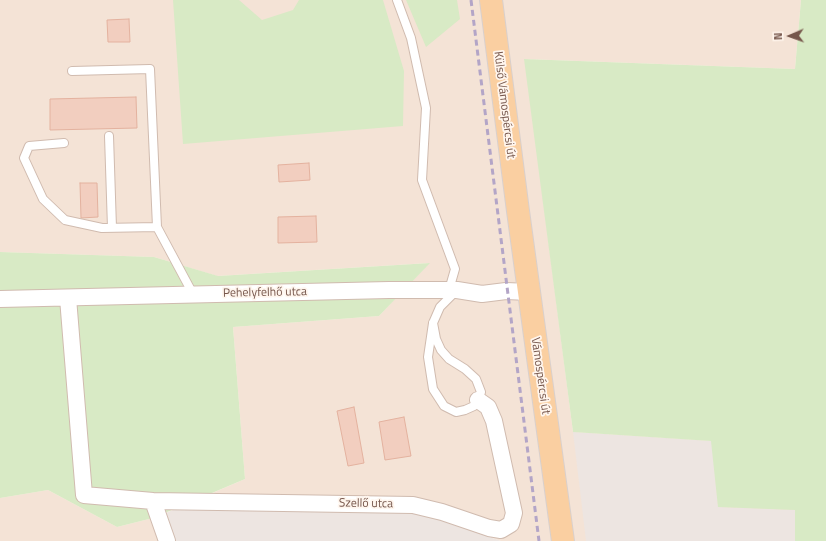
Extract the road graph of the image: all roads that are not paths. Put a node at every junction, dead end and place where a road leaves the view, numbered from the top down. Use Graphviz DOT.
graph roads {
  1 [pos="397,0"];
  2 [pos="491,0"];
  3 [pos="72,71"];
  4 [pos="109,136"];
  5 [pos="64,143"];
  6 [pos="518,211"];
  7 [pos="157,227"];
  8 [pos="112,228"];
  9 [pos="453,290"];
  10 [pos="529,292"];
  11 [pos="193,294"];
  12 [pos="68,298"];
  13 [pos="0,299"];
  14 [pos="433,323"];
  15 [pos="478,400"];
  16 [pos="153,501"];
  17 [pos="167,541"];
  18 [pos="563,541"];
  1 -- 9 [label="lane"];
  2 -- 6 [label="main road, Külső Vámospércsi út"];
  3 -- 7 [label="lane"];
  4 -- 8 [label="lane"];
  5 -- 8 [label="lane"];
  6 -- 10 [label="main road, Vámospércsi út"];
  7 -- 8 [label="lane"];
  7 -- 11 [label="lane"];
  9 -- 10 [label="street, Pehelyfelhő utca"];
  9 -- 11 [label="street, Pehelyfelhő utca"];
  9 -- 14 [label="lane"];
  10 -- 18 [label="main road, Vámospércsi út"];
  11 -- 12 [label="street, Pehelyfelhő utca"];
  12 -- 13 [label="street, Pehelyfelhő utca"];
  12 -- 16 [label="street, Szellő utca"];
  14 -- 15 [label="lane"];
  14 -- 15 [label="lane"];
  15 -- 16 [label="street, Szellő utca"];
  16 -- 17 [label="street"];
}
